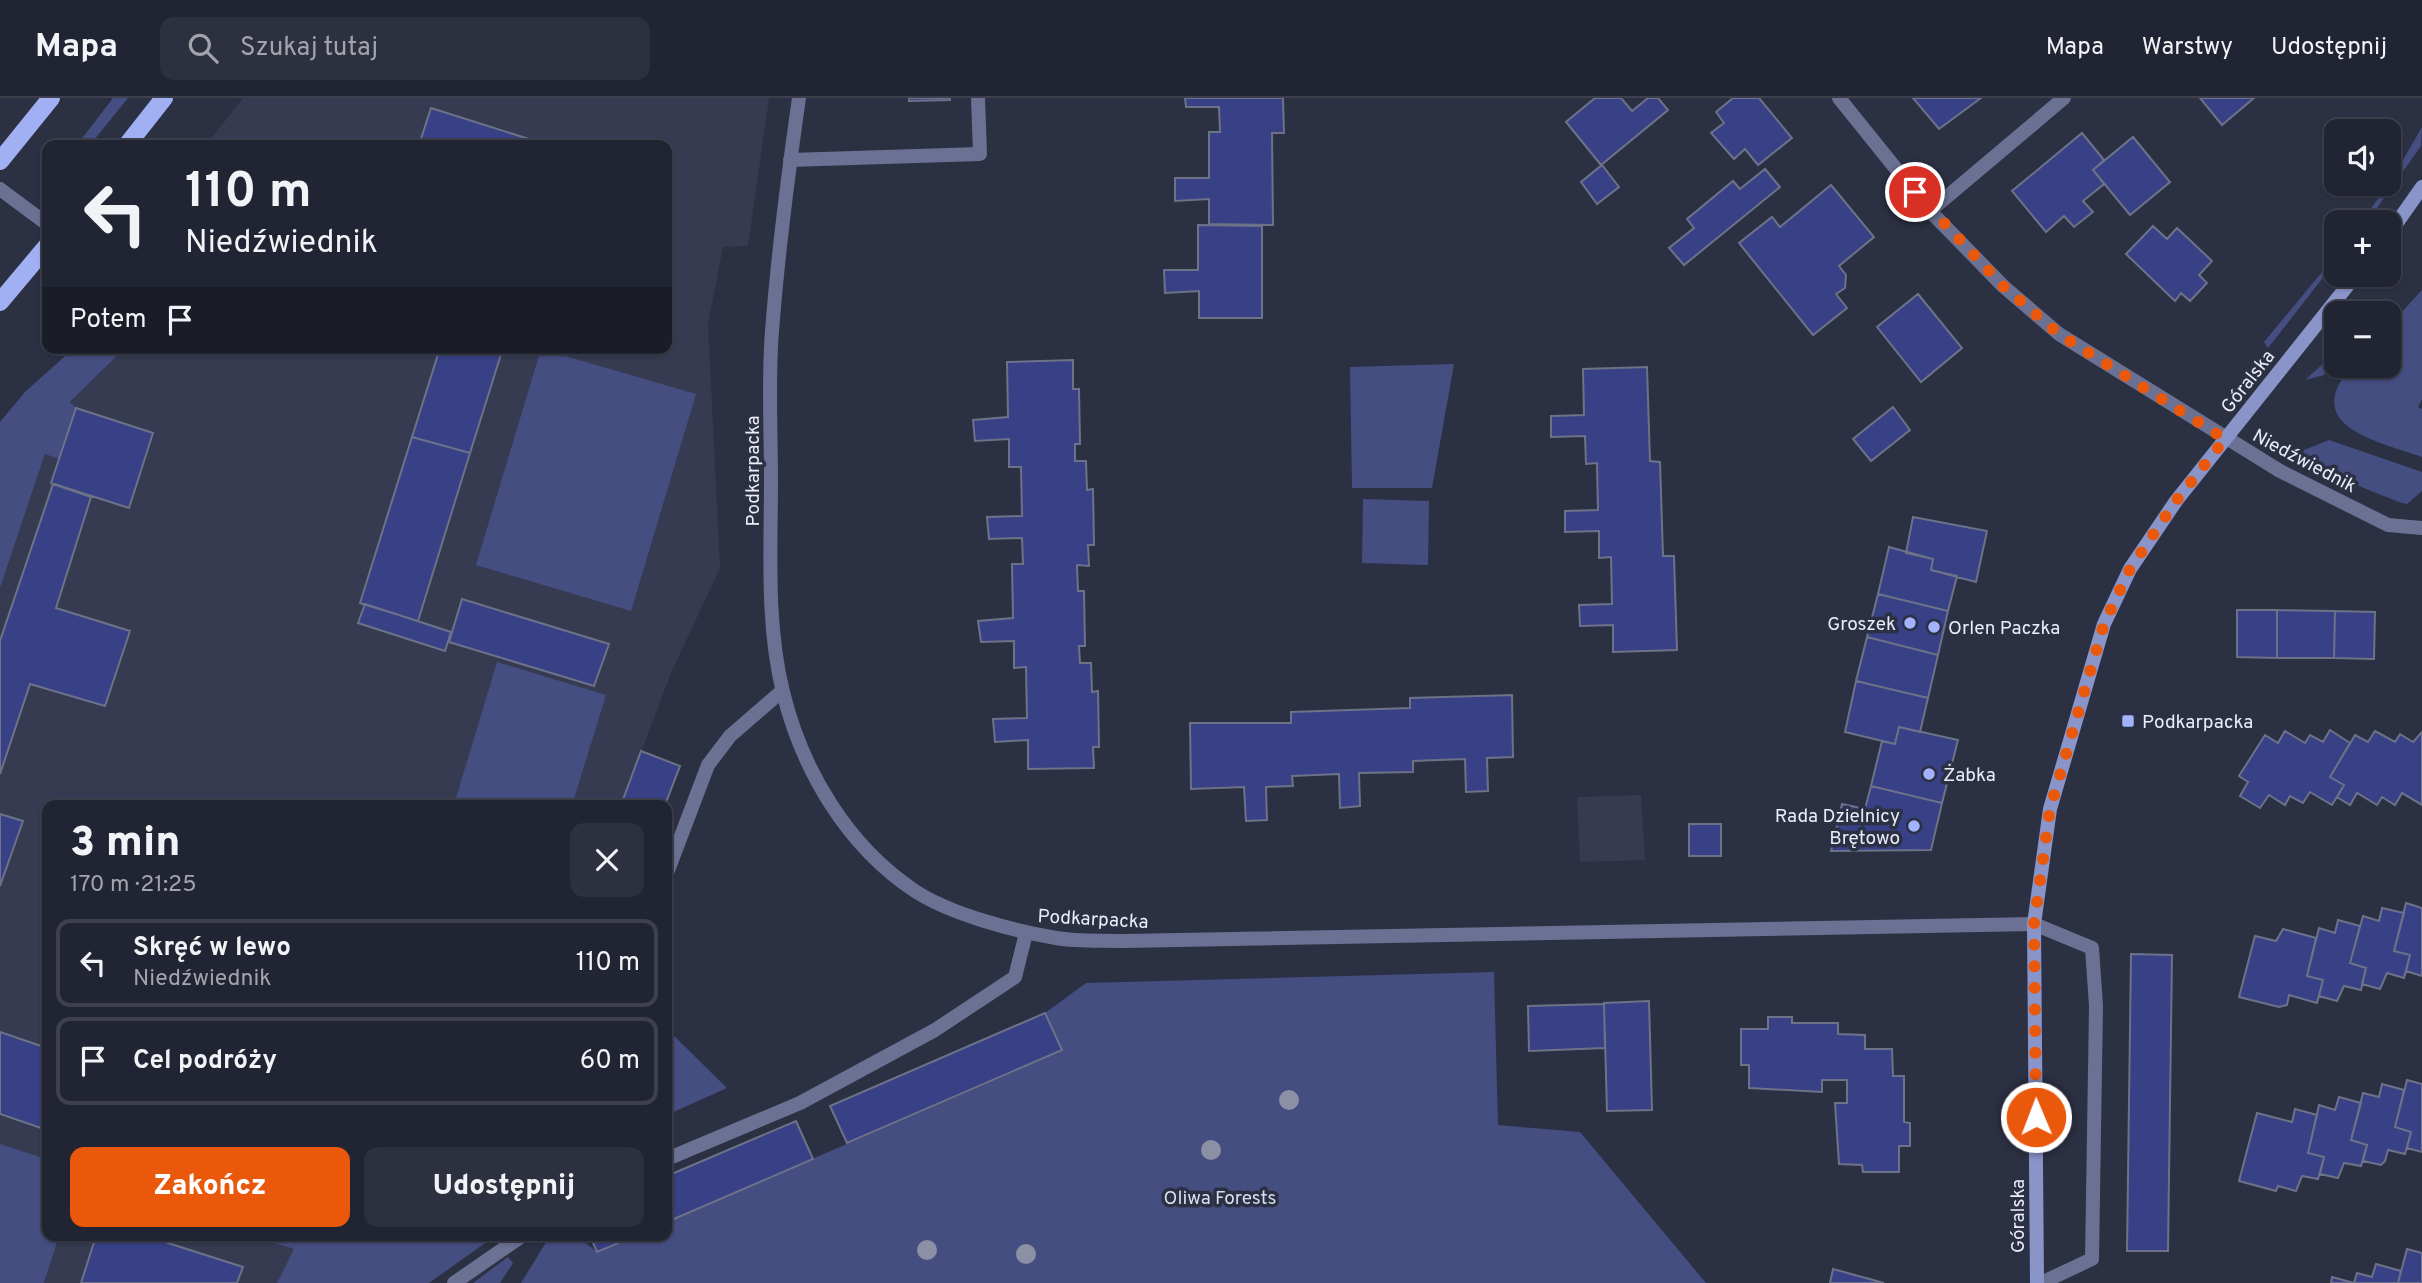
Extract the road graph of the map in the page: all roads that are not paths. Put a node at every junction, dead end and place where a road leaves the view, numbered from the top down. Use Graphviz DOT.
graph roads {
  1 [pos="51,98"];
  2 [pos="164,98"];
  3 [pos="799,98"];
  4 [pos="978,98"];
  5 [pos="1839,98"];
  6 [pos="2064,98"];
  7 [pos="131,140"];
  8 [pos="0,160"];
  9 [pos="790,160"];
  10 [pos="2422,187"];
  11 [pos="0,189"];
  12 [pos="1930,211"];
  13 [pos="2401,217"];
  14 [pos="42,220"];
  15 [pos="42,252"];
  16 [pos="2346,287"];
  17 [pos="0,302"];
  18 [pos="2225,439"];
  19 [pos="2422,528"];
  20 [pos="782,691"];
  21 [pos="672,860"];
  22 [pos="2034,924"];
  23 [pos="1026,933"];
  24 [pos="672,1157"];
  25 [pos="515,1241"];
  26 [pos="454,1283"];
  27 [pos="2039,1283"];
  1 -- 8 [label="main road"];
  2 -- 7 [label="main road"];
  3 -- 9 [label="street, Podkarpacka"];
  4 -- 9 [label="street"];
  5 -- 12 [label="street, Niedźwiednik"];
  6 -- 12 [label="street"];
  9 -- 20 [label="street, Podkarpacka"];
  10 -- 13 [label="street"];
  11 -- 14 [label="street"];
  12 -- 18 [label="street, Niedźwiednik"];
  15 -- 17 [label="main road"];
  16 -- 18 [label="street, Góralska"];
  18 -- 19 [label="street, Niedźwiednik"];
  18 -- 22 [label="street, Góralska"];
  20 -- 21 [label="street"];
  20 -- 23 [label="street, Podkarpacka"];
  22 -- 23 [label="street, Podkarpacka"];
  22 -- 27 [label="street, Góralska"];
  22 -- 27 [label="street"];
  23 -- 24 [label="street"];
  25 -- 26 [label="street"];
}
